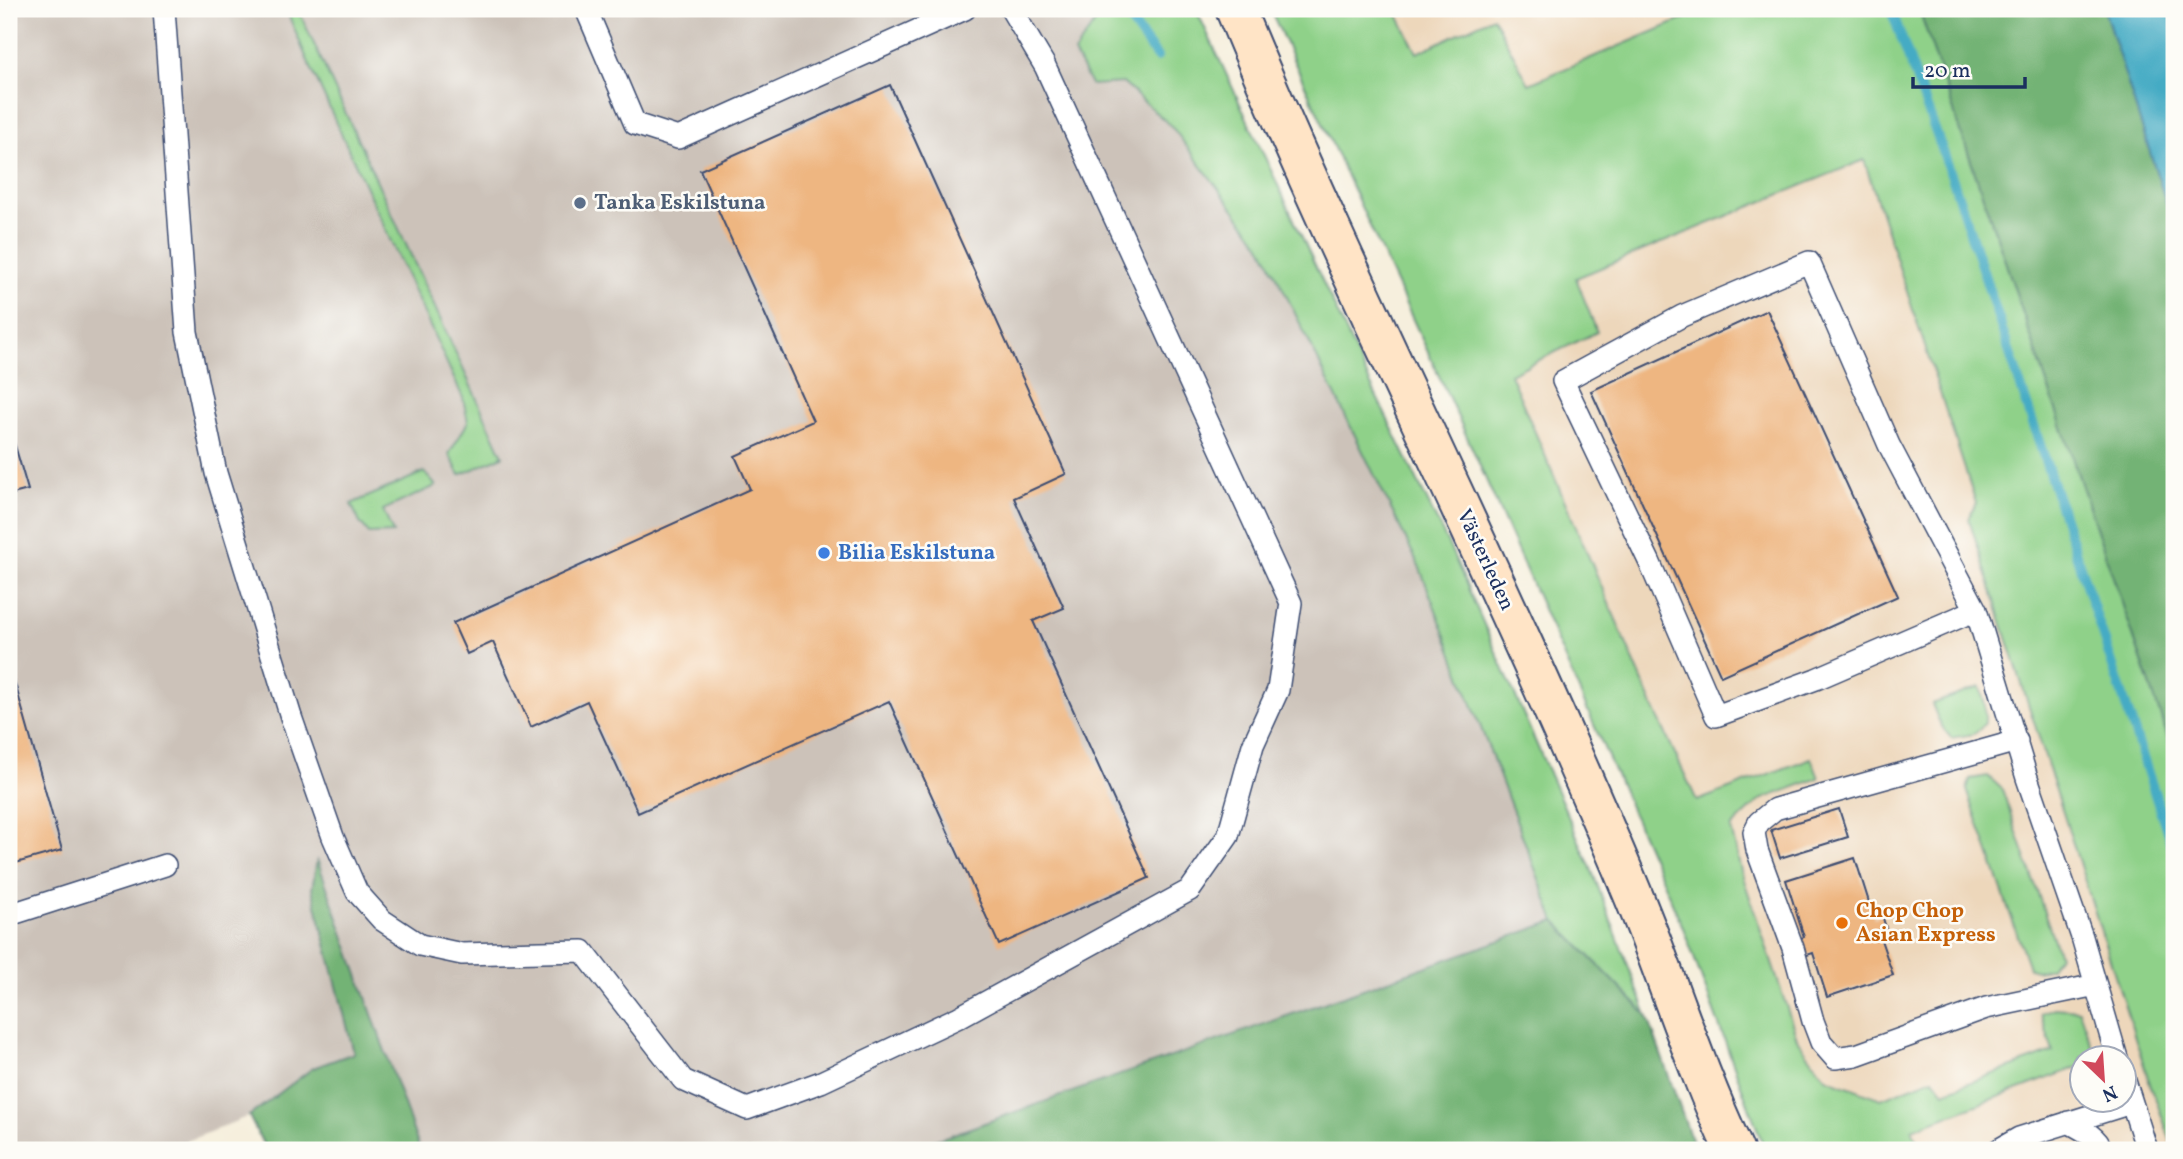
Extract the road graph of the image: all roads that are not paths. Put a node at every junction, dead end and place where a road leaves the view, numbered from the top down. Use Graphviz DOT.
graph roads {
  1 [pos="164,9"];
  2 [pos="586,9"];
  3 [pos="965,9"];
  4 [pos="1011,9"];
  5 [pos="1235,9"];
  6 [pos="1976,610"];
  7 [pos="2017,741"];
  8 [pos="165,864"];
  9 [pos="9,915"];
  10 [pos="2096,985"];
  11 [pos="2114,1044"];
  12 [pos="2095,1114"];
  13 [pos="2135,1114"];
  14 [pos="2068,1122"];
  15 [pos="1726,1140"];
  16 [pos="1998,1150"];
  17 [pos="2102,1150"];
  18 [pos="2147,1150"];
  1 -- 4 [label="lane"];
  2 -- 3 [label="lane"];
  5 -- 15 [label="main road, Västerleden"];
  6 -- 6 [label="lane"];
  6 -- 7 [label="lane"];
  7 -- 10 [label="lane"];
  7 -- 10 [label="lane"];
  8 -- 9 [label="lane"];
  10 -- 11 [label="lane"];
  12 -- 14 [label="lane"];
  13 -- 18 [label="lane"];
  14 -- 16 [label="lane"];
  14 -- 17 [label="lane"];
}
